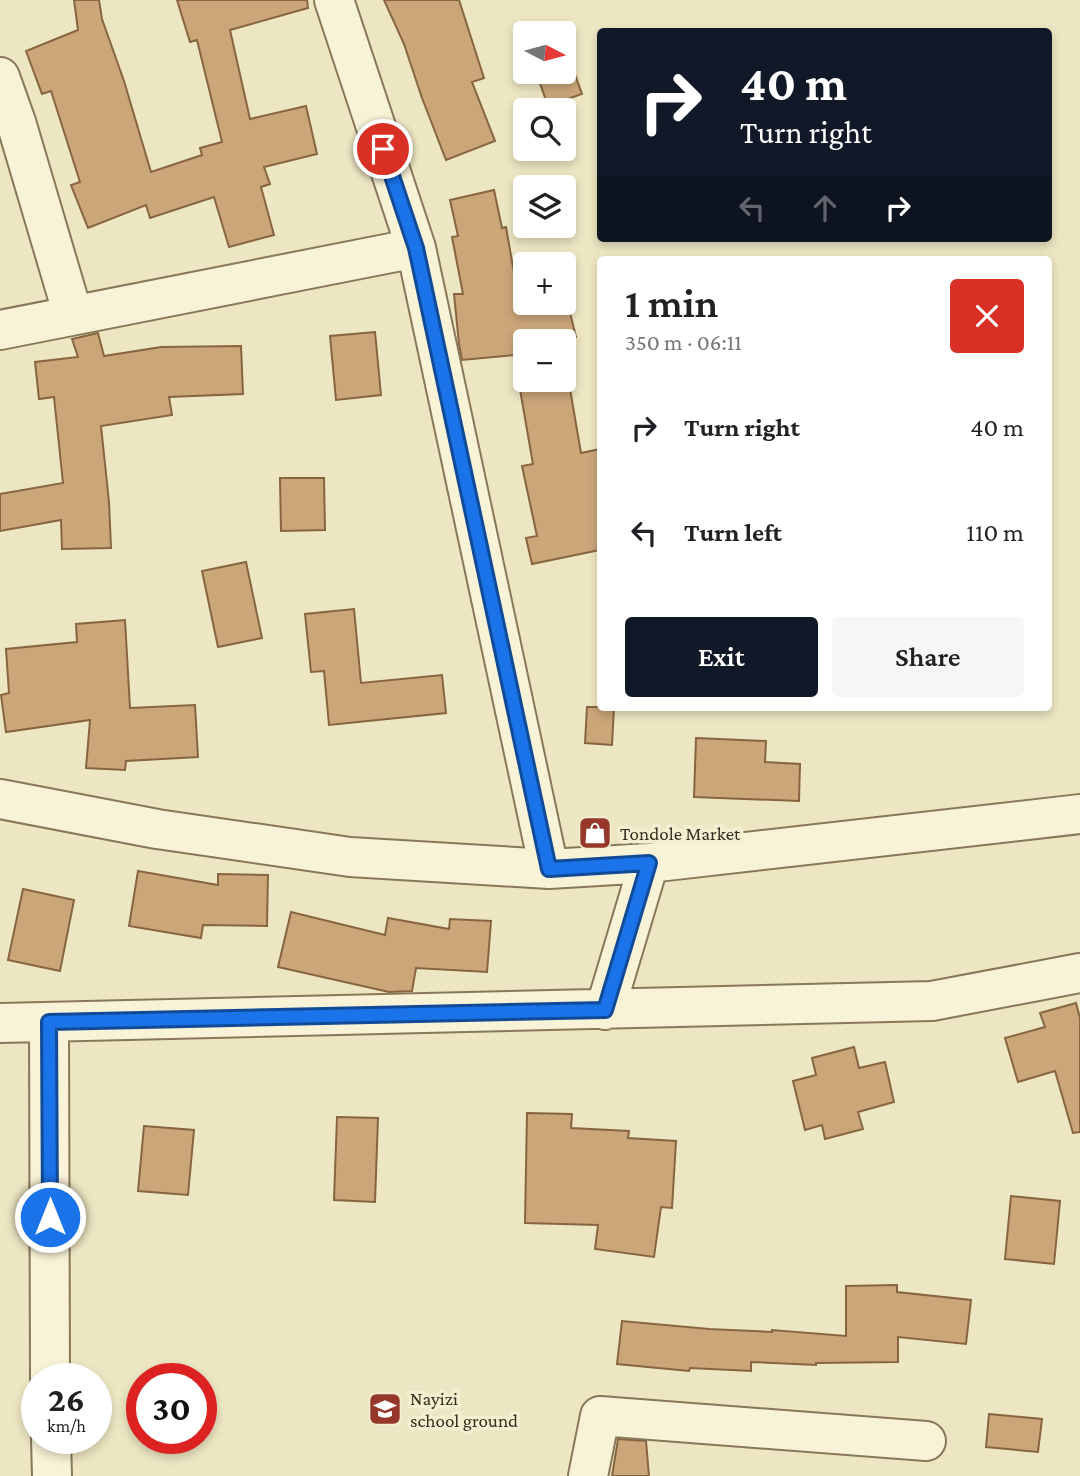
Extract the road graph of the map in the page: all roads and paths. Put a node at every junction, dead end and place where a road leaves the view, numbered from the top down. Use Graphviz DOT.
graph roads {
  1 [pos="334,0"];
  2 [pos="0,77"];
  3 [pos="416,248"];
  4 [pos="73,315"];
  5 [pos="0,330"];
  6 [pos="0,799"];
  7 [pos="1080,814"];
  8 [pos="649,863"];
  9 [pos="549,869"];
  10 [pos="1080,973"];
  11 [pos="605,1010"];
  12 [pos="49,1022"];
  13 [pos="0,1023"];
  14 [pos="51,1363"];
  15 [pos="926,1441"];
  16 [pos="51,1454"];
  17 [pos="52,1476"];
  18 [pos="588,1476"];
  1 -- 3 [label="street"];
  2 -- 4 [label="street"];
  3 -- 4 [label="street"];
  3 -- 9 [label="street"];
  4 -- 5 [label="street"];
  6 -- 9 [label="street"];
  7 -- 8 [label="street"];
  8 -- 9 [label="street"];
  8 -- 11 [label="street"];
  10 -- 11 [label="street"];
  11 -- 12 [label="street"];
  12 -- 13 [label="street"];
  12 -- 14 [label="street"];
  15 -- 18 [label="street"];
  16 -- 17 [label="street"];
}
